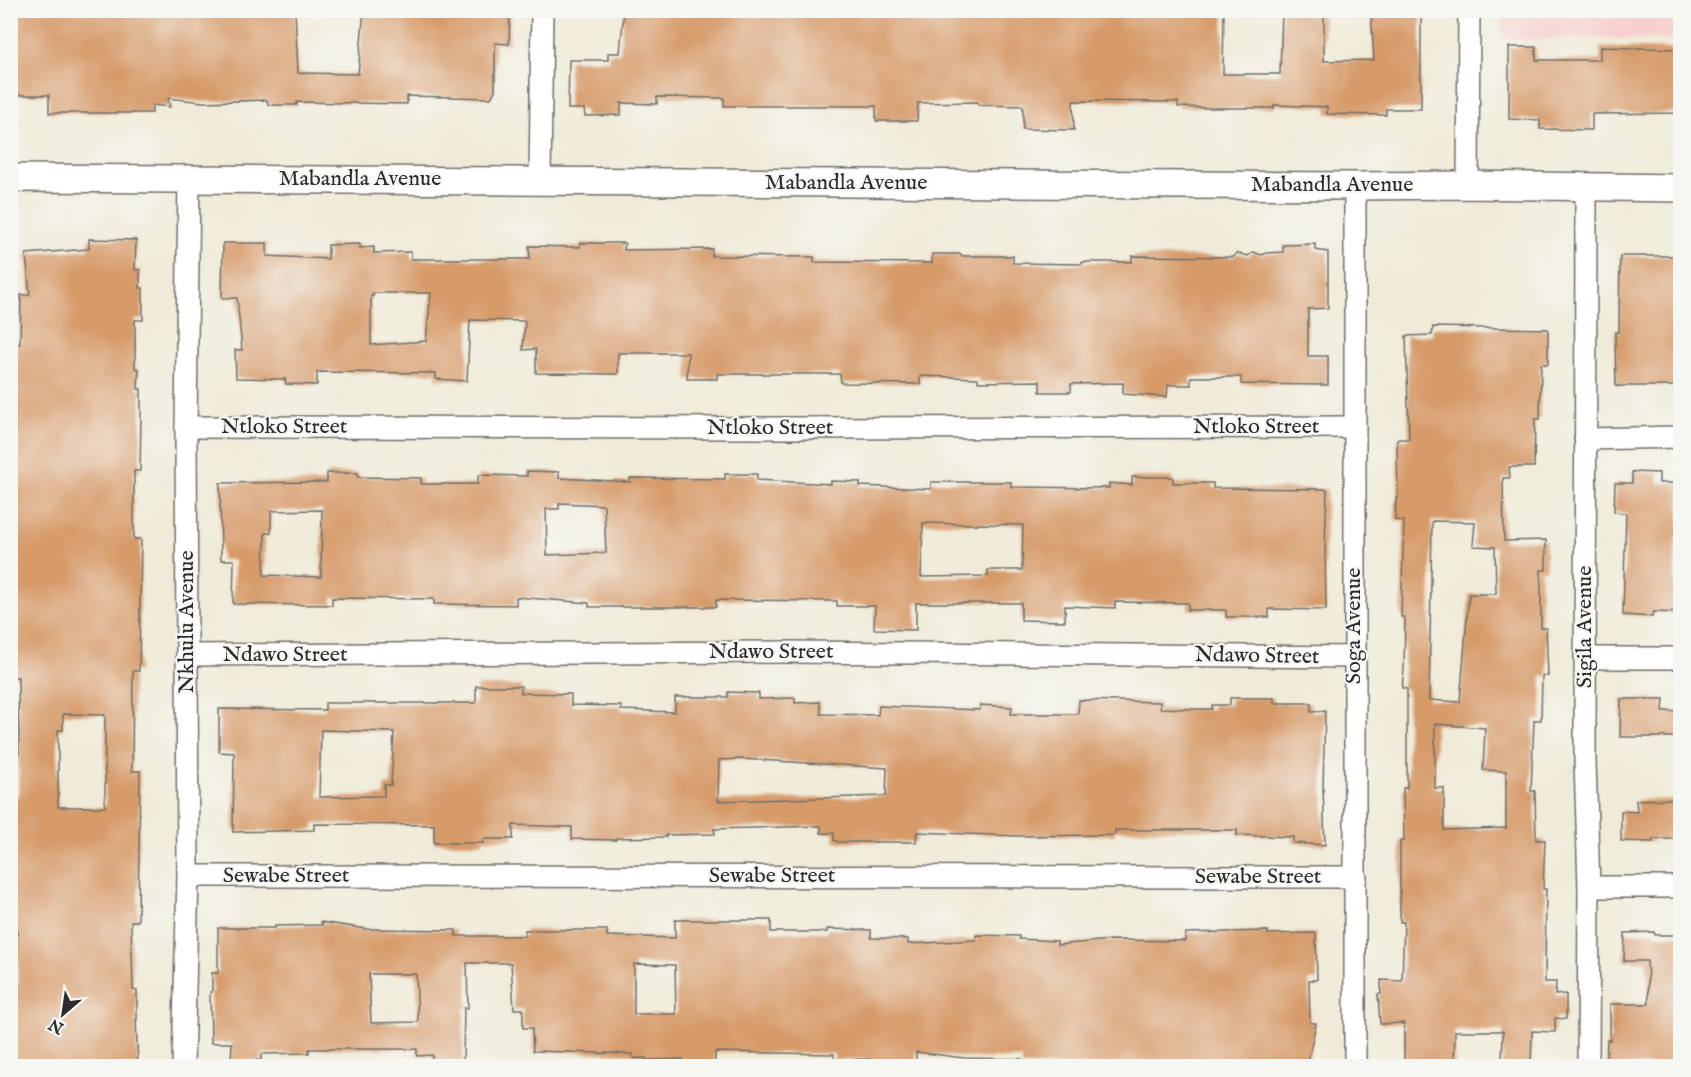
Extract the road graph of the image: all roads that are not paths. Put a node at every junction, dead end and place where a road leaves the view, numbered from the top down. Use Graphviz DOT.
graph roads {
  1 [pos="542,10"];
  2 [pos="1469,10"];
  3 [pos="10,178"];
  4 [pos="189,178"];
  5 [pos="540,181"];
  6 [pos="1468,185"];
  7 [pos="1355,186"];
  8 [pos="1586,187"];
  9 [pos="1680,188"];
  10 [pos="186,427"];
  11 [pos="1354,427"];
  12 [pos="1680,437"];
  13 [pos="1585,439"];
  14 [pos="187,655"];
  15 [pos="1354,657"];
  16 [pos="1585,658"];
  17 [pos="1680,658"];
  18 [pos="188,876"];
  19 [pos="1356,877"];
  20 [pos="1589,887"];
  21 [pos="1680,887"];
  22 [pos="183,1066"];
  23 [pos="1354,1066"];
  24 [pos="1588,1066"];
  1 -- 5 [label="street"];
  2 -- 6 [label="street"];
  3 -- 4 [label="street, Mabandla Avenue"];
  4 -- 5 [label="street, Mabandla Avenue"];
  4 -- 10 [label="street, Nkhulu Avenue"];
  5 -- 7 [label="street, Mabandla Avenue"];
  6 -- 7 [label="street, Mabandla Avenue"];
  6 -- 8 [label="street, Mabandla Avenue"];
  7 -- 11 [label="street, Soga Avenue"];
  8 -- 9 [label="street, Mabandla Avenue"];
  8 -- 13 [label="street, Sigila Avenue"];
  10 -- 11 [label="street, Ntloko Street"];
  10 -- 14 [label="street, Nkhulu Avenue"];
  11 -- 15 [label="street, Soga Avenue"];
  12 -- 13 [label="street"];
  13 -- 16 [label="street, Sigila Avenue"];
  14 -- 15 [label="street, Ndawo Street"];
  14 -- 18 [label="street, Nkhulu Avenue"];
  15 -- 19 [label="street, Soga Avenue"];
  16 -- 17 [label="street"];
  16 -- 20 [label="street, Sigila Avenue"];
  18 -- 19 [label="street, Sewabe Street"];
  18 -- 22 [label="street, Nkhulu Avenue"];
  19 -- 23 [label="street, Soga Avenue"];
  20 -- 21 [label="street"];
  20 -- 24 [label="street, Sigila Avenue"];
}
